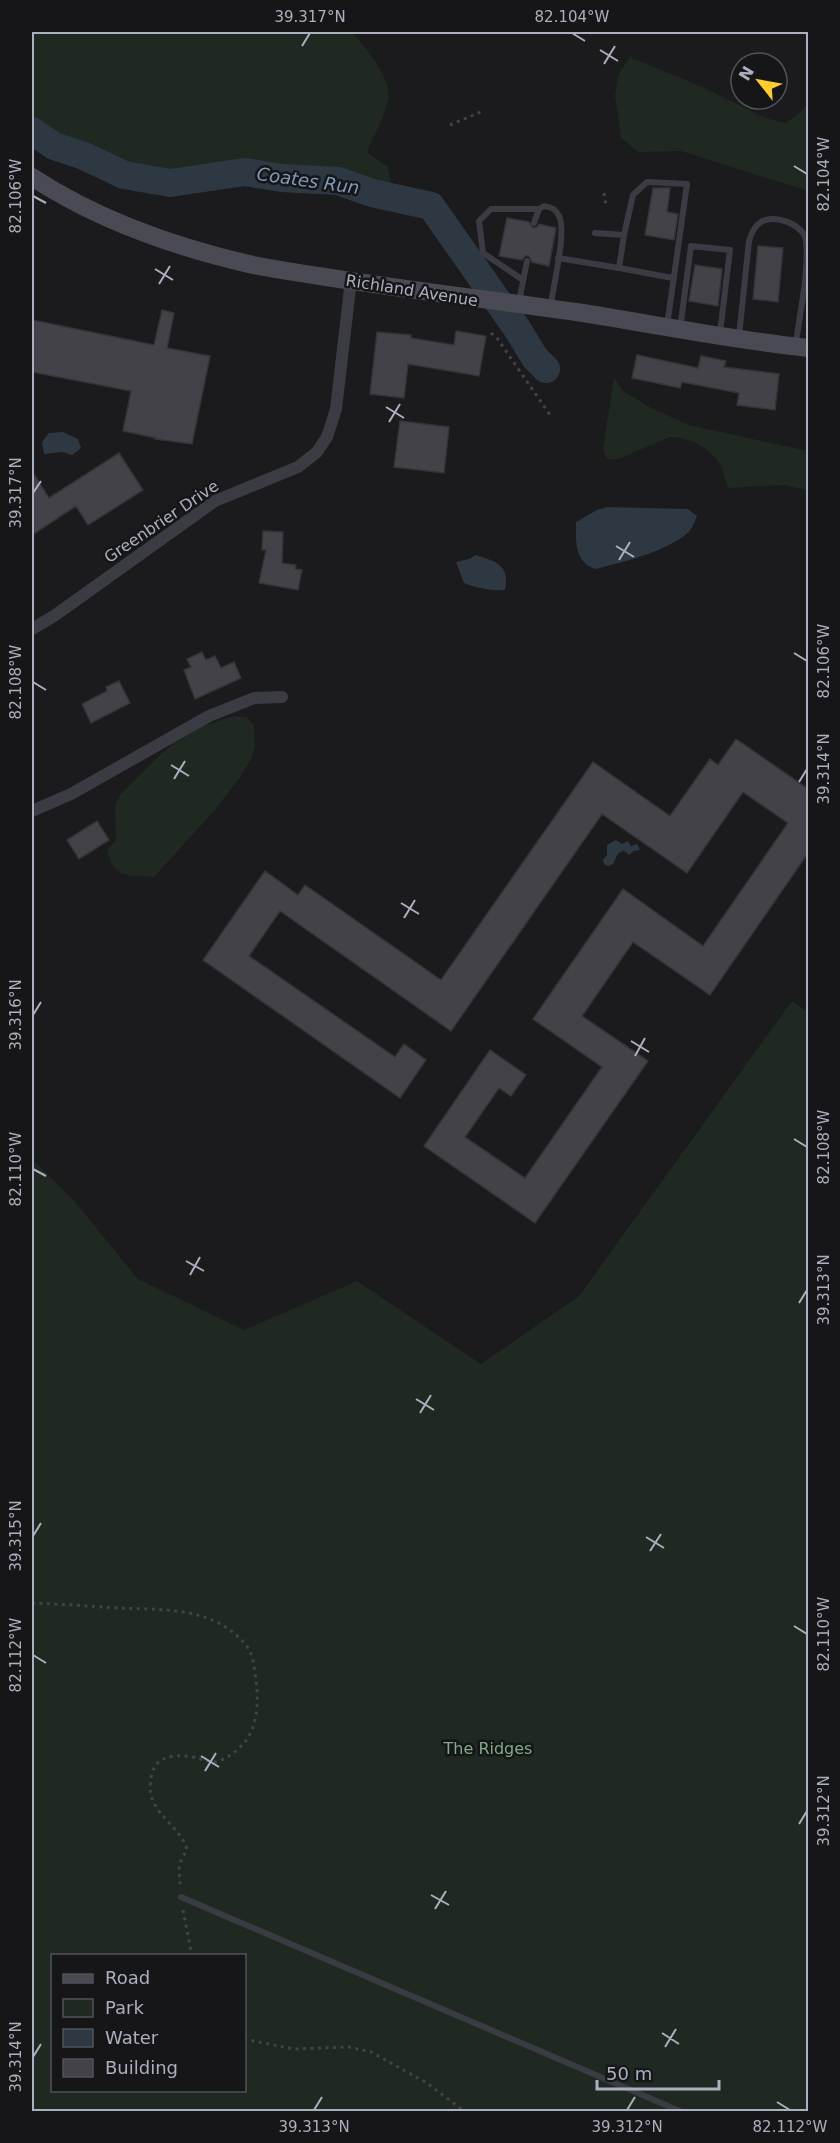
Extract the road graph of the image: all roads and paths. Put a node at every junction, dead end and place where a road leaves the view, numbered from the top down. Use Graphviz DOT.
graph roads {
  1 [pos="483,111"];
  2 [pos="450,125"];
  3 [pos="32,177"];
  4 [pos="604,193"];
  5 [pos="606,205"];
  6 [pos="539,209"];
  7 [pos="534,223"];
  8 [pos="595,233"];
  9 [pos="624,235"];
  10 [pos="558,258"];
  11 [pos="527,261"];
  12 [pos="620,268"];
  13 [pos="673,278"];
  14 [pos="351,280"];
  15 [pos="523,280"];
  16 [pos="519,305"];
  17 [pos="550,309"];
  18 [pos="673,328"];
  19 [pos="491,333"];
  20 [pos="720,337"];
  21 [pos="739,340"];
  22 [pos="802,347"];
  23 [pos="552,418"];
  24 [pos="32,629"];
  25 [pos="282,697"];
  26 [pos="32,811"];
  27 [pos="32,1603"];
  28 [pos="181,1897"];
  29 [pos="192,1954"];
  30 [pos="246,2039"];
  31 [pos="465,2112"];
  32 [pos="682,2112"];
  1 -- 2 [label="path"];
  3 -- 14 [label="main road, Richland Avenue"];
  4 -- 5 [label="path"];
  6 -- 7 [label="lane"];
  6 -- 10 [label="lane"];
  6 -- 15 [label="lane"];
  8 -- 9 [label="lane"];
  9 -- 12 [label="lane"];
  9 -- 13 [label="lane"];
  10 -- 12 [label="lane"];
  10 -- 17 [label="lane"];
  11 -- 15 [label="lane"];
  12 -- 13 [label="lane"];
  13 -- 18 [label="lane"];
  14 -- 16 [label="main road, Richland Avenue"];
  14 -- 24 [label="street, Greenbrier Drive"];
  15 -- 16 [label="lane"];
  16 -- 17 [label="main road, Richland Avenue"];
  17 -- 18 [label="main road, Richland Avenue"];
  18 -- 20 [label="main road, Richland Avenue"];
  18 -- 20 [label="lane"];
  19 -- 23 [label="path"];
  20 -- 21 [label="main road, Richland Avenue"];
  21 -- 22 [label="main road, Richland Avenue"];
  21 -- 22 [label="lane"];
  25 -- 26 [label="street"];
  27 -- 28 [label="path"];
  28 -- 29 [label="path"];
  28 -- 32 [label="lane"];
  30 -- 31 [label="path"];
}
